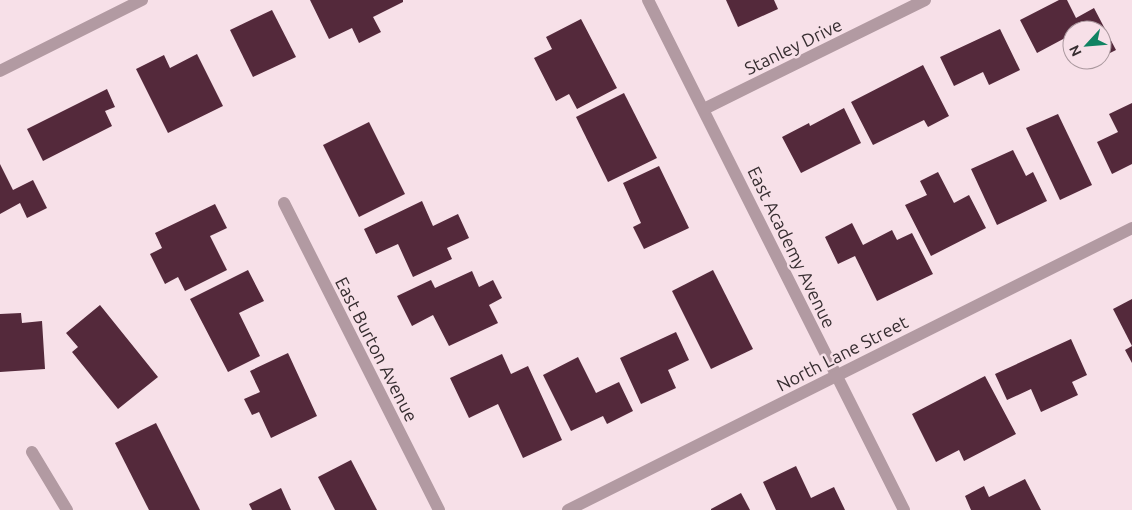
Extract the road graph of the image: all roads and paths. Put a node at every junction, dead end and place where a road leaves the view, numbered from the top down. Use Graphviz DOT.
graph roads {
  1 [pos="142,0"];
  2 [pos="648,0"];
  3 [pos="925,0"];
  4 [pos="0,71"];
  5 [pos="704,109"];
  6 [pos="284,203"];
  7 [pos="1132,228"];
  8 [pos="836,376"];
  9 [pos="32,452"];
  10 [pos="67,510"];
  11 [pos="439,510"];
  12 [pos="568,510"];
  13 [pos="904,510"];
  1 -- 4 [label="street"];
  2 -- 5 [label="street, East Academy Avenue"];
  3 -- 5 [label="street, Stanley Drive"];
  5 -- 8 [label="street, East Academy Avenue"];
  6 -- 11 [label="street, East Burton Avenue"];
  7 -- 8 [label="street, North Lane Street"];
  8 -- 12 [label="street, North Lane Street"];
  8 -- 13 [label="street, East Academy Avenue"];
  9 -- 10 [label="street"];
}
